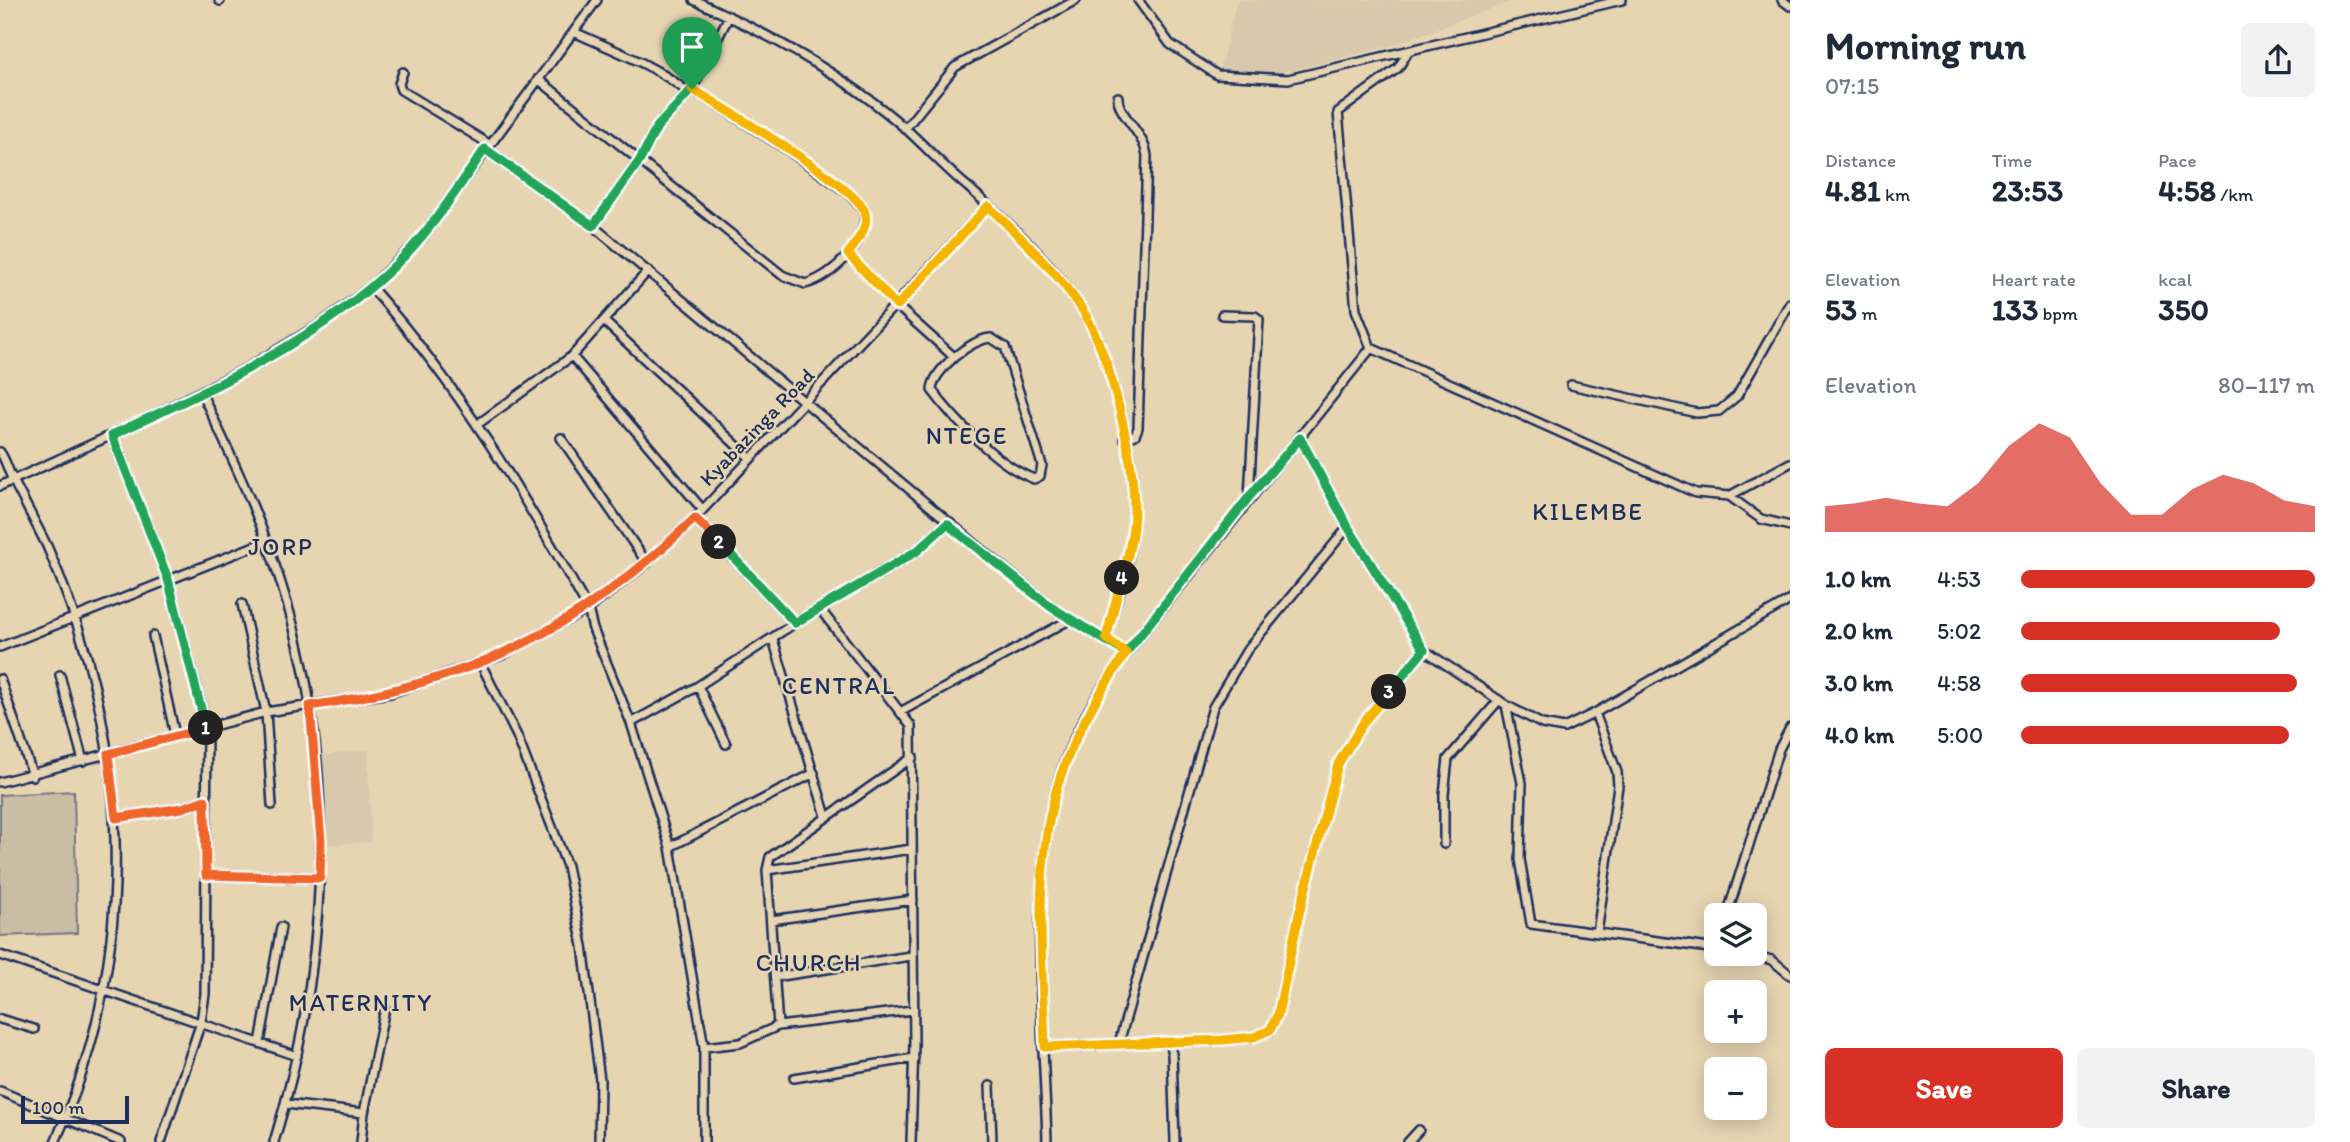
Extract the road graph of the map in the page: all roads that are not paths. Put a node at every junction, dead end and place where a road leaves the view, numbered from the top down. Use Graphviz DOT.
graph roads {
  1 [pos="597,0"];
  2 [pos="694,0"];
  3 [pos="1076,0"];
  4 [pos="1138,0"];
  5 [pos="1622,0"];
  6 [pos="1782,0"];
  7 [pos="1790,6"];
  8 [pos="729,16"];
  9 [pos="574,32"];
  10 [pos="1408,52"];
  11 [pos="403,72"];
  12 [pos="538,79"];
  13 [pos="690,91"];
  14 [pos="1118,97"];
  15 [pos="905,129"];
  16 [pos="487,147"];
  17 [pos="640,160"];
  18 [pos="988,206"];
  19 [pos="593,226"];
  20 [pos="848,254"];
  21 [pos="648,271"];
  22 [pos="371,287"];
  23 [pos="1790,303"];
  24 [pos="897,306"];
  25 [pos="1222,314"];
  26 [pos="605,321"];
  27 [pos="1371,348"];
  28 [pos="572,356"];
  29 [pos="954,358"];
  30 [pos="1571,385"];
  31 [pos="201,392"];
  32 [pos="805,401"];
  33 [pos="478,424"];
  34 [pos="112,435"];
  35 [pos="561,438"];
  36 [pos="1300,438"];
  37 [pos="1125,439"];
  38 [pos="0,452"];
  39 [pos="750,458"];
  40 [pos="1790,463"];
  41 [pos="13,480"];
  42 [pos="0,486"];
  43 [pos="1729,496"];
  44 [pos="1249,497"];
  45 [pos="702,509"];
  46 [pos="695,518"];
  47 [pos="947,524"];
  48 [pos="1790,526"];
  49 [pos="1348,527"];
  50 [pos="267,541"];
  51 [pos="647,563"];
  52 [pos="168,579"];
  53 [pos="1790,600"];
  54 [pos="242,604"];
  55 [pos="588,609"];
  56 [pos="820,609"];
  57 [pos="76,617"];
  58 [pos="1071,619"];
  59 [pos="795,623"];
  60 [pos="153,636"];
  61 [pos="1106,638"];
  62 [pos="773,639"];
  63 [pos="0,647"];
  64 [pos="1424,650"];
  65 [pos="1126,653"];
  66 [pos="481,664"];
  67 [pos="60,675"];
  68 [pos="0,679"];
  69 [pos="698,686"];
  70 [pos="1503,703"];
  71 [pos="310,706"];
  72 [pos="902,710"];
  73 [pos="266,712"];
  74 [pos="1595,713"];
  75 [pos="631,723"];
  76 [pos="206,728"];
  77 [pos="1790,728"];
  78 [pos="176,736"];
  79 [pos="726,744"];
  80 [pos="108,754"];
  81 [pos="913,757"];
  82 [pos="83,761"];
  83 [pos="814,773"];
  84 [pos="33,776"];
  85 [pos="0,782"];
  86 [pos="205,800"];
  87 [pos="272,805"];
  88 [pos="826,816"];
  89 [pos="116,818"];
  90 [pos="1444,844"];
  91 [pos="670,847"];
  92 [pos="912,849"];
  93 [pos="767,870"];
  94 [pos="206,875"];
  95 [pos="320,878"];
  96 [pos="913,900"];
  97 [pos="1731,903"];
  98 [pos="771,920"];
  99 [pos="281,927"];
  100 [pos="1597,933"];
  101 [pos="1704,947"];
  102 [pos="0,955"];
  103 [pos="911,956"];
  104 [pos="1767,959"];
  105 [pos="1790,975"];
  106 [pos="775,976"];
  107 [pos="102,989"];
  108 [pos="386,1008"];
  109 [pos="913,1010"];
  110 [pos="0,1019"];
  111 [pos="201,1022"];
  112 [pos="778,1026"];
  113 [pos="34,1029"];
  114 [pos="260,1043"];
  115 [pos="1119,1043"];
  116 [pos="1168,1043"];
  117 [pos="704,1047"];
  118 [pos="1045,1047"];
  119 [pos="297,1056"];
  120 [pos="914,1058"];
  121 [pos="794,1078"];
  122 [pos="989,1086"];
  123 [pos="0,1091"];
  124 [pos="286,1104"];
  125 [pos="364,1113"];
  126 [pos="66,1119"];
  127 [pos="1419,1130"];
  128 [pos="111,1140"];
  129 [pos="55,1142"];
  130 [pos="121,1142"];
  131 [pos="161,1142"];
  132 [pos="274,1142"];
  133 [pos="361,1142"];
  134 [pos="599,1142"];
  135 [pos="704,1142"];
  136 [pos="911,1142"];
  137 [pos="992,1142"];
  138 [pos="1047,1142"];
  139 [pos="1175,1142"];
  140 [pos="1408,1142"];
  1 -- 9 [label="street"];
  2 -- 8 [label="street"];
  3 -- 15 [label="street"];
  4 -- 10 [label="street"];
  5 -- 10 [label="street"];
  6 -- 7 [label="street"];
  8 -- 13 [label="street"];
  8 -- 15 [label="street"];
  9 -- 12 [label="street"];
  9 -- 13 [label="street"];
  10 -- 27 [label="street"];
  11 -- 16 [label="street"];
  12 -- 16 [label="street"];
  12 -- 17 [label="street"];
  13 -- 17 [label="street"];
  13 -- 20 [label="street"];
  14 -- 37 [label="street"];
  15 -- 18 [label="street"];
  16 -- 19 [label="street"];
  16 -- 22 [label="street"];
  17 -- 19 [label="street"];
  17 -- 20 [label="street"];
  18 -- 24 [label="street, Kyabazinga Road"];
  18 -- 37 [label="street"];
  19 -- 21 [label="street"];
  20 -- 24 [label="street"];
  21 -- 26 [label="street"];
  21 -- 32 [label="street"];
  22 -- 31 [label="street"];
  22 -- 33 [label="street"];
  23 -- 30 [label="street"];
  24 -- 29 [label="street"];
  24 -- 32 [label="street, Kyabazinga Road"];
  25 -- 44 [label="street"];
  26 -- 28 [label="street"];
  26 -- 39 [label="street"];
  27 -- 36 [label="street"];
  27 -- 43 [label="street"];
  28 -- 33 [label="street"];
  28 -- 45 [label="street"];
  29 -- 29 [label="street"];
  31 -- 34 [label="street"];
  31 -- 50 [label="street"];
  32 -- 39 [label="street, Kyabazinga Road"];
  32 -- 47 [label="street"];
  33 -- 55 [label="street"];
  34 -- 41 [label="street"];
  34 -- 52 [label="street"];
  35 -- 51 [label="street"];
  36 -- 44 [label="street"];
  36 -- 49 [label="street"];
  37 -- 61 [label="street"];
  38 -- 41 [label="street"];
  39 -- 45 [label="street, Kyabazinga Road"];
  40 -- 43 [label="street"];
  41 -- 42 [label="street"];
  41 -- 57 [label="street"];
  43 -- 48 [label="street"];
  44 -- 65 [label="street"];
  45 -- 46 [label="street, Kyabazinga Road"];
  46 -- 51 [label="street, Kyabazinga Road"];
  46 -- 59 [label="street"];
  47 -- 56 [label="street"];
  47 -- 58 [label="street"];
  49 -- 64 [label="street"];
  49 -- 115 [label="street"];
  50 -- 52 [label="street"];
  50 -- 71 [label="street"];
  51 -- 55 [label="street, Kyabazinga Road"];
  52 -- 57 [label="street"];
  52 -- 76 [label="street"];
  53 -- 74 [label="street"];
  54 -- 73 [label="street"];
  55 -- 66 [label="street, Kyabazinga Road"];
  55 -- 75 [label="street"];
  56 -- 59 [label="street"];
  56 -- 72 [label="street"];
  57 -- 63 [label="street"];
  57 -- 80 [label="street"];
  58 -- 61 [label="street"];
  58 -- 72 [label="street"];
  59 -- 62 [label="street"];
  60 -- 78 [label="street"];
  61 -- 65 [label="street"];
  62 -- 69 [label="street"];
  62 -- 83 [label="street"];
  64 -- 70 [label="street"];
  64 -- 116 [label="street"];
  65 -- 118 [label="street"];
  66 -- 71 [label="street, Kyabazinga Road"];
  66 -- 134 [label="street"];
  67 -- 82 [label="street"];
  68 -- 84 [label="street"];
  69 -- 75 [label="street"];
  69 -- 79 [label="street"];
  70 -- 74 [label="street"];
  70 -- 90 [label="street"];
  70 -- 100 [label="street"];
  71 -- 73 [label="street, Kyabazinga Road"];
  71 -- 95 [label="street"];
  72 -- 81 [label="street"];
  73 -- 76 [label="street, Kyabazinga Road"];
  73 -- 87 [label="street"];
  74 -- 100 [label="street"];
  75 -- 91 [label="street"];
  76 -- 78 [label="street, Kyabazinga Road"];
  76 -- 86 [label="street"];
  77 -- 97 [label="street"];
  78 -- 80 [label="street, Kyabazinga Road"];
  80 -- 82 [label="street, Kyabazinga Road"];
  80 -- 89 [label="street"];
  81 -- 88 [label="street"];
  81 -- 92 [label="street"];
  82 -- 84 [label="street, Kyabazinga Road"];
  83 -- 88 [label="street"];
  83 -- 91 [label="street"];
  84 -- 85 [label="street, Kyabazinga Road"];
  86 -- 89 [label="street"];
  86 -- 94 [label="street"];
  88 -- 93 [label="street"];
  89 -- 107 [label="street"];
  91 -- 117 [label="street"];
  92 -- 93 [label="street"];
  92 -- 96 [label="street"];
  93 -- 98 [label="street"];
  94 -- 95 [label="street"];
  94 -- 111 [label="street"];
  95 -- 119 [label="street"];
  96 -- 98 [label="street"];
  96 -- 103 [label="street"];
  98 -- 106 [label="street"];
  99 -- 114 [label="street"];
  100 -- 101 [label="street"];
  102 -- 107 [label="street"];
  103 -- 106 [label="street"];
  103 -- 109 [label="street"];
  104 -- 105 [label="street"];
  106 -- 112 [label="street"];
  107 -- 111 [label="street"];
  107 -- 126 [label="street"];
  108 -- 125 [label="street"];
  109 -- 112 [label="street"];
  109 -- 120 [label="street"];
  110 -- 113 [label="street"];
  111 -- 114 [label="street"];
  111 -- 131 [label="street"];
  112 -- 117 [label="street"];
  114 -- 119 [label="street"];
  115 -- 116 [label="street"];
  115 -- 118 [label="street"];
  116 -- 139 [label="street"];
  117 -- 135 [label="street"];
  118 -- 138 [label="street"];
  119 -- 124 [label="street"];
  120 -- 121 [label="street"];
  120 -- 136 [label="street"];
  122 -- 137 [label="street"];
  123 -- 126 [label="street"];
  124 -- 125 [label="street"];
  124 -- 132 [label="street"];
  125 -- 133 [label="street"];
  126 -- 128 [label="street"];
  126 -- 129 [label="street"];
  127 -- 140 [label="street"];
  128 -- 130 [label="street"];
}
